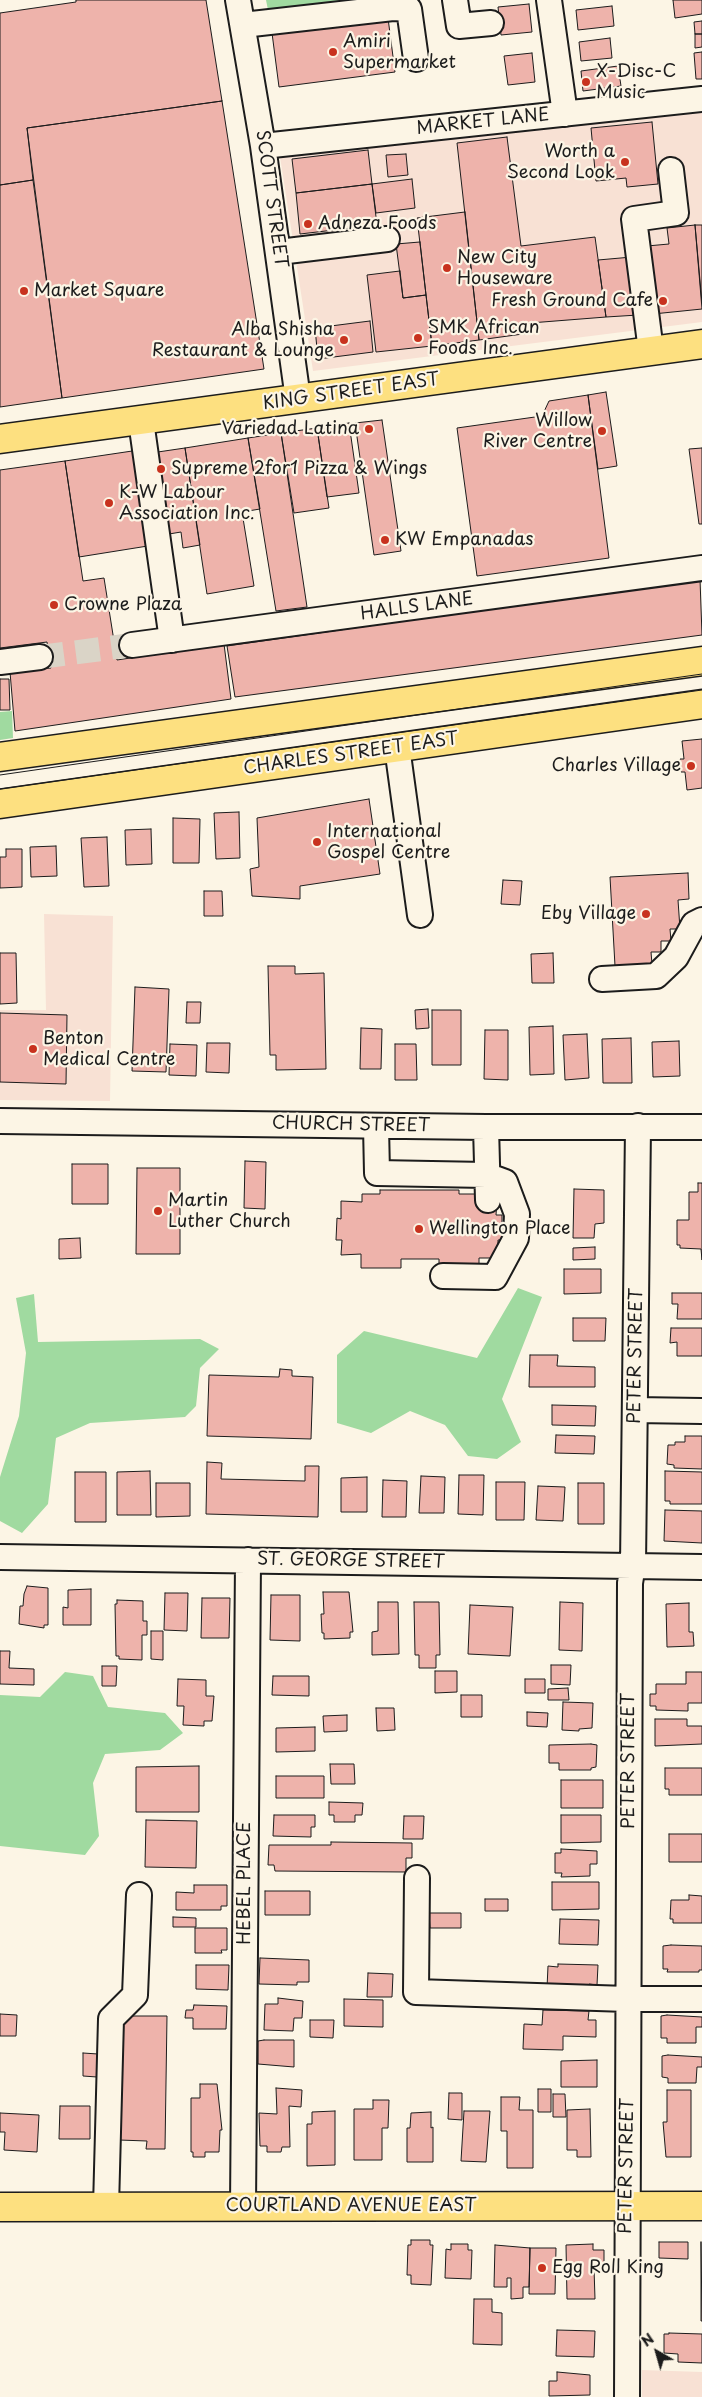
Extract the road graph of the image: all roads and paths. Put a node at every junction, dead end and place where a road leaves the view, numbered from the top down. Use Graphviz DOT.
graph roads {
  1 [pos="238,0"];
  2 [pos="455,0"];
  3 [pos="549,0"];
  4 [pos="491,23"];
  5 [pos="242,25"];
  6 [pos="416,59"];
  7 [pos="702,99"];
  8 [pos="565,114"];
  9 [pos="263,146"];
  10 [pos="671,170"];
  11 [pos="388,239"];
  12 [pos="279,252"];
  13 [pos="702,344"];
  14 [pos="651,351"];
  15 [pos="298,398"];
  16 [pos="141,421"];
  17 [pos="0,439"];
  18 [pos="702,568"];
  19 [pos="172,640"];
  20 [pos="132,645"];
  21 [pos="40,657"];
  22 [pos="702,661"];
  23 [pos="0,662"];
  24 [pos="702,704"];
  25 [pos="396,747"];
  26 [pos="0,757"];
  27 [pos="0,804"];
  28 [pos="420,915"];
  29 [pos="702,920"];
  30 [pos="602,979"];
  31 [pos="0,1121"];
  32 [pos="376,1126"];
  33 [pos="638,1126"];
  34 [pos="702,1126"];
  35 [pos="486,1127"];
  36 [pos="486,1175"];
  37 [pos="488,1200"];
  38 [pos="443,1276"];
  39 [pos="635,1410"];
  40 [pos="702,1411"];
  41 [pos="0,1557"];
  42 [pos="248,1560"];
  43 [pos="633,1565"];
  44 [pos="702,1567"];
  45 [pos="417,1878"];
  46 [pos="139,1895"];
  47 [pos="627,1999"];
  48 [pos="702,1999"];
  49 [pos="628,2206"];
  50 [pos="702,2206"];
  51 [pos="0,2207"];
  52 [pos="106,2207"];
  53 [pos="243,2207"];
  54 [pos="627,2397"];
  1 -- 5 [label="street, SCOTT STREET"];
  2 -- 4 [label="street"];
  3 -- 8 [label="street"];
  5 -- 6 [label="street"];
  5 -- 9 [label="street, SCOTT STREET"];
  7 -- 8 [label="street, MARKET LANE"];
  8 -- 9 [label="street, MARKET LANE"];
  9 -- 12 [label="street, SCOTT STREET"];
  10 -- 14 [label="street"];
  11 -- 12 [label="street"];
  12 -- 15 [label="street, SCOTT STREET"];
  13 -- 14 [label="main road, KING STREET EAST"];
  14 -- 15 [label="main road, KING STREET EAST"];
  15 -- 16 [label="main road, KING STREET EAST"];
  16 -- 17 [label="main road, KING STREET EAST"];
  16 -- 19 [label="street"];
  18 -- 19 [label="street, HALLS LANE"];
  19 -- 20 [label="street, HALLS LANE"];
  21 -- 23 [label="street"];
  22 -- 26 [label="main road"];
  24 -- 25 [label="main road, CHARLES STREET EAST"];
  25 -- 27 [label="main road, CHARLES STREET EAST"];
  25 -- 28 [label="street"];
  29 -- 30 [label="street"];
  31 -- 32 [label="street, CHURCH STREET"];
  32 -- 35 [label="street, CHURCH STREET"];
  32 -- 36 [label="street"];
  33 -- 34 [label="street, CHURCH STREET"];
  33 -- 35 [label="street, CHURCH STREET"];
  33 -- 39 [label="street, PETER STREET"];
  35 -- 36 [label="street"];
  36 -- 37 [label="street"];
  36 -- 38 [label="street"];
  39 -- 40 [label="street"];
  39 -- 43 [label="street, PETER STREET"];
  41 -- 42 [label="street, ST. GEORGE STREET"];
  42 -- 43 [label="street, ST. GEORGE STREET"];
  42 -- 53 [label="street, HEBEL PLACE"];
  43 -- 44 [label="street, ST. GEORGE STREET"];
  43 -- 47 [label="street, PETER STREET"];
  45 -- 47 [label="street"];
  46 -- 52 [label="street"];
  47 -- 48 [label="street"];
  47 -- 49 [label="street, PETER STREET"];
  49 -- 50 [label="main road, COURTLAND AVENUE EAST"];
  49 -- 53 [label="main road, COURTLAND AVENUE EAST"];
  49 -- 54 [label="street, PETER STREET"];
  51 -- 52 [label="main road, COURTLAND AVENUE EAST"];
  52 -- 53 [label="main road, COURTLAND AVENUE EAST"];
}
